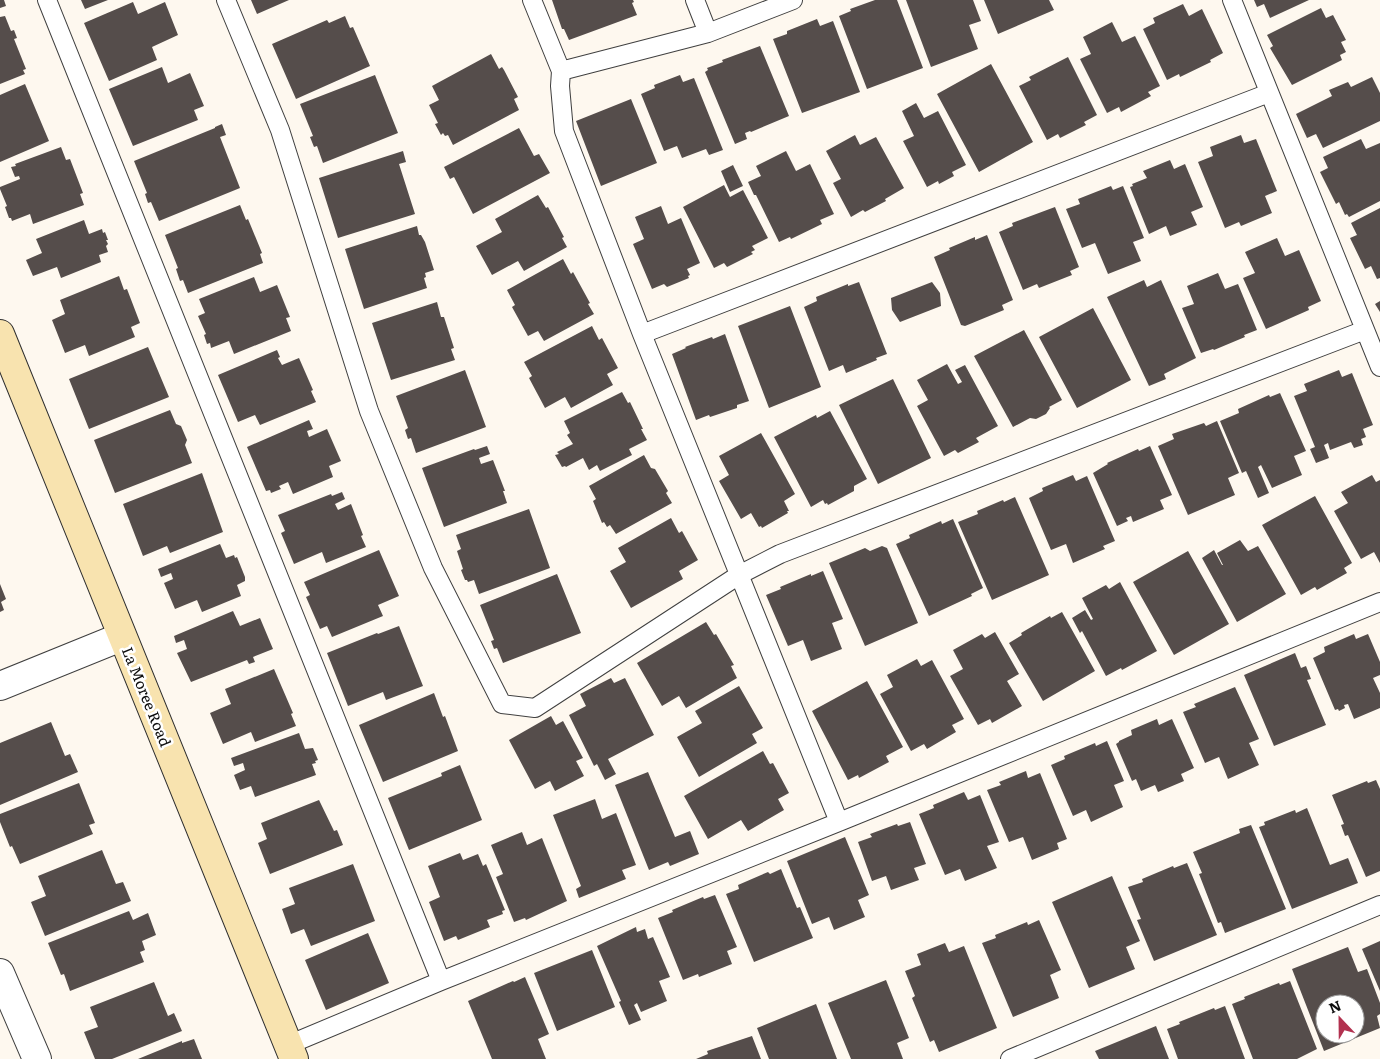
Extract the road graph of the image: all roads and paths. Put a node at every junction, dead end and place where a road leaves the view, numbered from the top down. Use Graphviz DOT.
graph roads {
  1 [pos="47,0"];
  2 [pos="226,0"];
  3 [pos="532,0"];
  4 [pos="695,0"];
  5 [pos="793,0"];
  6 [pos="1232,0"];
  7 [pos="708,33"];
  8 [pos="561,71"];
  9 [pos="1270,94"];
  10 [pos="1365,330"];
  11 [pos="0,334"];
  12 [pos="642,334"];
  13 [pos="1380,367"];
  14 [pos="739,575"];
  15 [pos="1380,602"];
  16 [pos="121,637"];
  17 [pos="0,686"];
  18 [pos="839,822"];
  19 [pos="1380,905"];
  20 [pos="0,973"];
  21 [pos="440,981"];
  22 [pos="291,1052"];
  23 [pos="38,1059"];
  24 [pos="1010,1059"];
  1 -- 21 [label="lane"];
  2 -- 14 [label="lane"];
  3 -- 8 [label="lane"];
  4 -- 7 [label="lane"];
  5 -- 7 [label="lane"];
  6 -- 9 [label="lane"];
  7 -- 8 [label="lane"];
  8 -- 12 [label="lane"];
  9 -- 10 [label="lane"];
  9 -- 12 [label="lane"];
  10 -- 13 [label="lane"];
  10 -- 14 [label="lane"];
  11 -- 16 [label="street, La Moree Road"];
  12 -- 14 [label="lane"];
  14 -- 18 [label="lane"];
  15 -- 18 [label="lane"];
  16 -- 17 [label="street"];
  16 -- 22 [label="street, La Moree Road"];
  18 -- 21 [label="lane"];
  19 -- 24 [label="lane"];
  20 -- 23 [label="street"];
  21 -- 22 [label="lane"];
}
